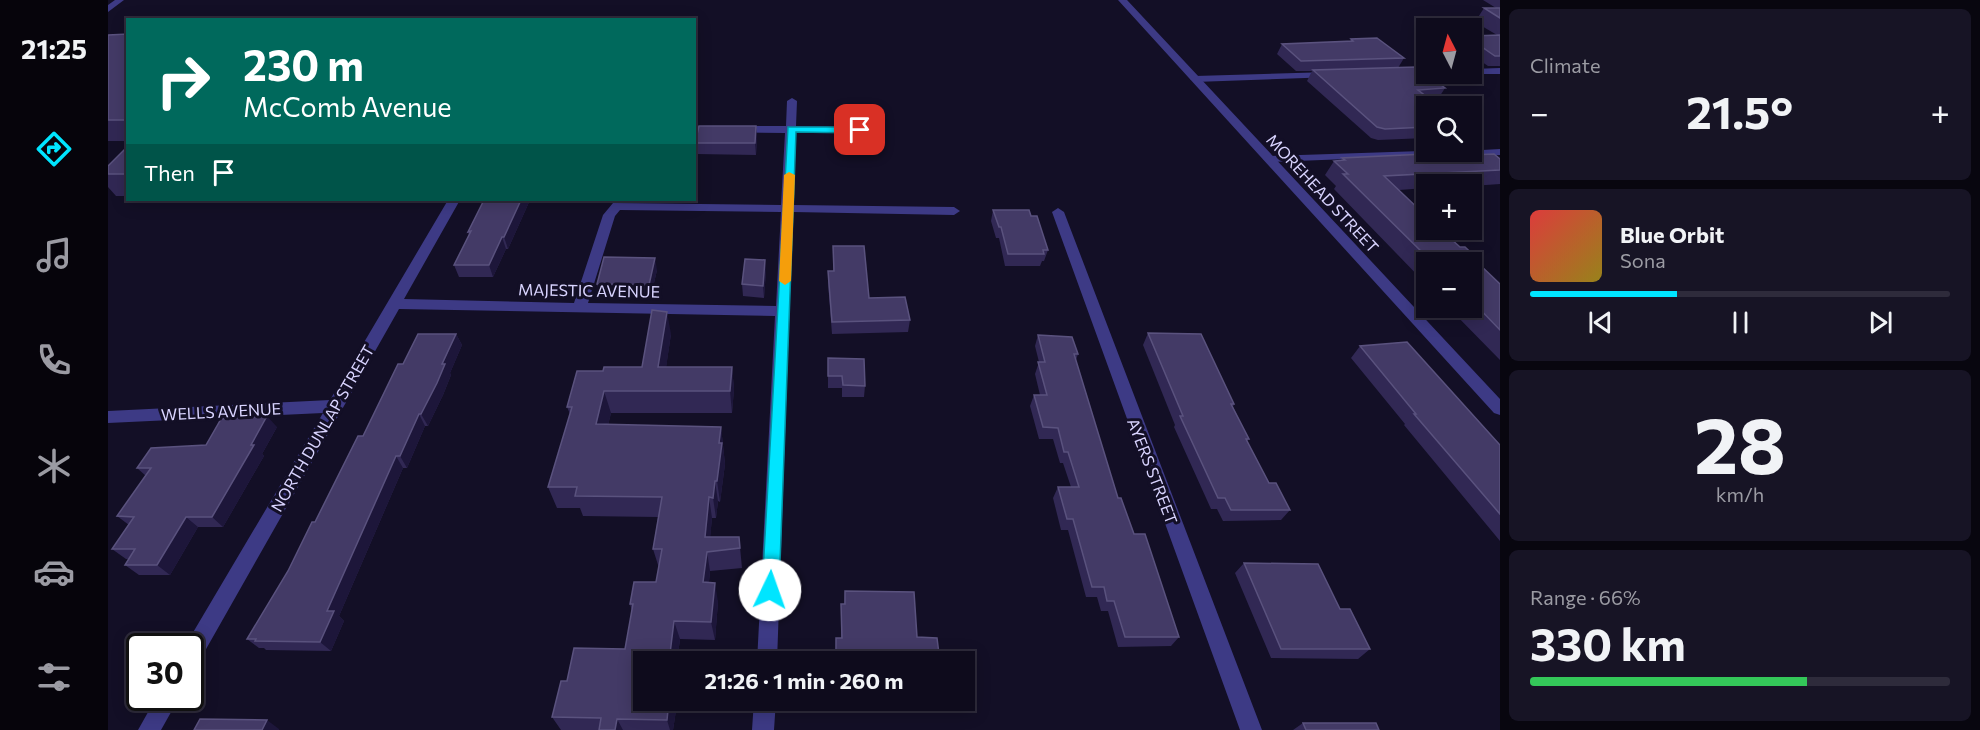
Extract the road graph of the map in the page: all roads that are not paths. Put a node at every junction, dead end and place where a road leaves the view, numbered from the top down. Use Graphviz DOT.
graph roads {
  1 [pos="120,0"];
  2 [pos="1122,0"];
  3 [pos="108,9"];
  4 [pos="1500,71"];
  5 [pos="1482,72"];
  6 [pos="1346,75"];
  7 [pos="1196,79"];
  8 [pos="792,101"];
  9 [pos="696,129"];
  10 [pos="792,129"];
  11 [pos="860,130"];
  12 [pos="1500,152"];
  13 [pos="1269,159"];
  14 [pos="453,201"];
  15 [pos="788,209"];
  16 [pos="954,211"];
  17 [pos="1058,212"];
  18 [pos="393,304"];
  19 [pos="580,307"];
  20 [pos="784,311"];
  21 [pos="335,405"];
  22 [pos="1500,409"];
  23 [pos="108,417"];
  24 [pos="204,634"];
  25 [pos="768,651"];
  26 [pos="160,711"];
  27 [pos="764,711"];
  28 [pos="149,730"];
  29 [pos="763,730"];
  30 [pos="1251,730"];
  1 -- 3 [label="street"];
  2 -- 7 [label="street, MOREHEAD STREET"];
  4 -- 5 [label="street"];
  6 -- 7 [label="street"];
  7 -- 13 [label="street, MOREHEAD STREET"];
  8 -- 10 [label="street"];
  9 -- 10 [label="street"];
  10 -- 11 [label="street"];
  10 -- 15 [label="street"];
  12 -- 13 [label="street"];
  13 -- 22 [label="street, MOREHEAD STREET"];
  14 -- 18 [label="street, NORTH DUNLAP STREET"];
  15 -- 16 [label="street"];
  15 -- 19 [label="street"];
  15 -- 20 [label="street"];
  17 -- 30 [label="street, AYERS STREET"];
  18 -- 19 [label="street, MAJESTIC AVENUE"];
  18 -- 21 [label="street, NORTH DUNLAP STREET"];
  19 -- 20 [label="street, MAJESTIC AVENUE"];
  20 -- 25 [label="street"];
  21 -- 23 [label="street, WELLS AVENUE"];
  21 -- 24 [label="street, NORTH DUNLAP STREET"];
  26 -- 28 [label="street"];
  27 -- 29 [label="street"];
}
